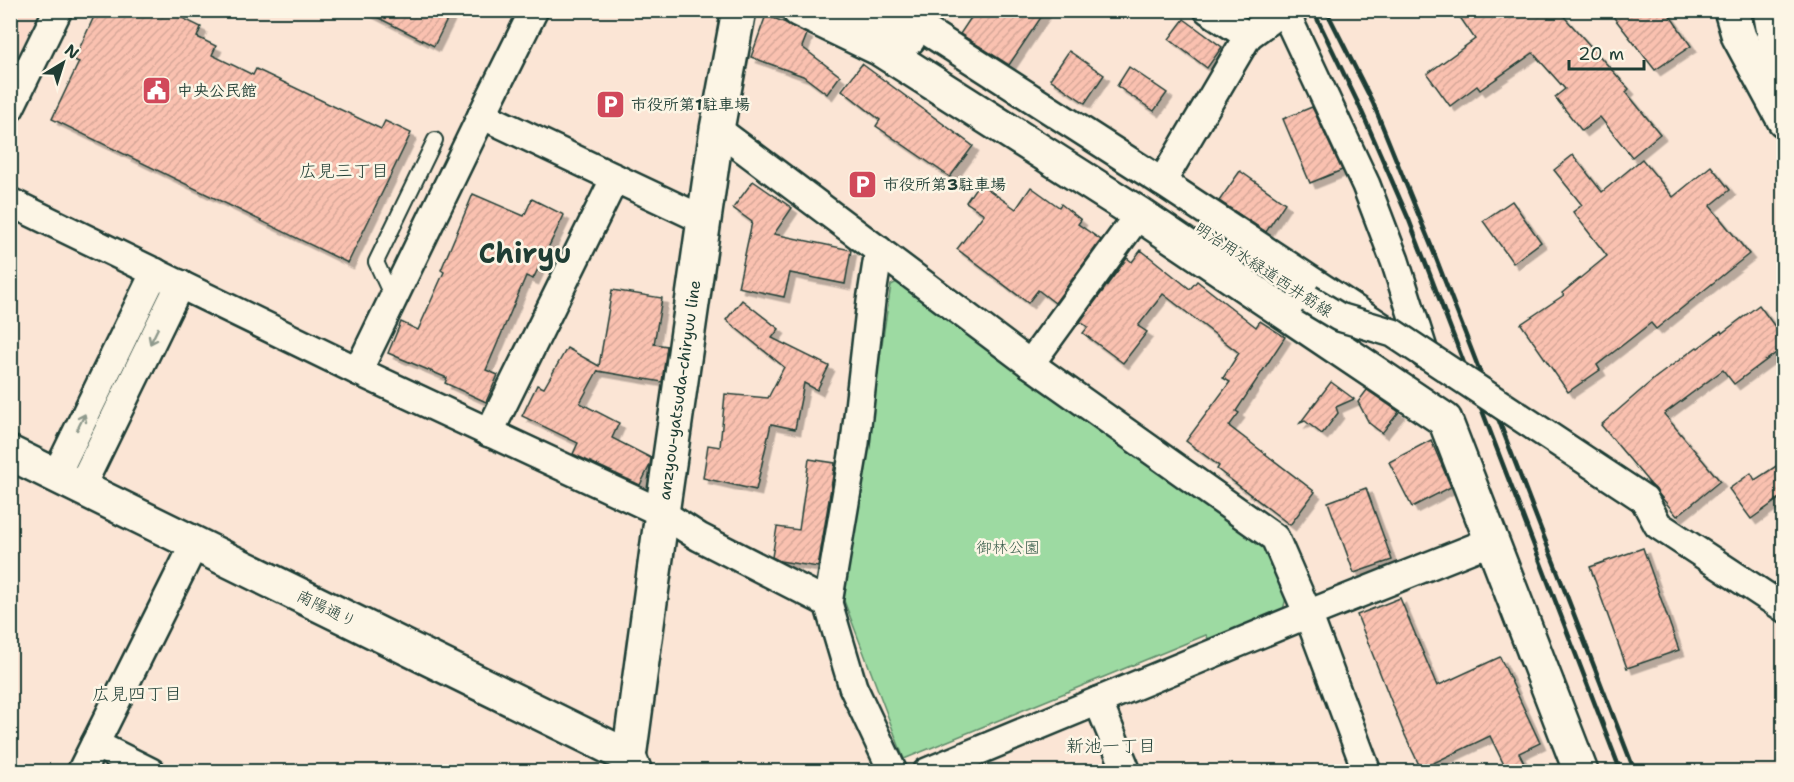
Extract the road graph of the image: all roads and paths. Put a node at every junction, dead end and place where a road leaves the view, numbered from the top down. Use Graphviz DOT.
graph roads {
  1 [pos="58,10"];
  2 [pos="534,10"];
  3 [pos="739,10"];
  4 [pos="799,10"];
  5 [pos="856,10"];
  6 [pos="1208,10"];
  7 [pos="1284,10"];
  8 [pos="1731,10"];
  9 [pos="1770,10"];
  10 [pos="896,11"];
  11 [pos="1248,36"];
  12 [pos="1784,91"];
  13 [pos="10,108"];
  14 [pos="482,115"];
  15 [pos="1784,120"];
  16 [pos="717,129"];
  17 [pos="435,140"];
  18 [pos="615,178"];
  19 [pos="1162,182"];
  20 [pos="10,202"];
  21 [pos="1139,213"];
  22 [pos="704,220"];
  23 [pos="879,250"];
  24 [pos="155,272"];
  25 [pos="180,284"];
  26 [pos="393,299"];
  27 [pos="1030,364"];
  28 [pos="358,371"];
  29 [pos="489,433"];
  30 [pos="10,453"];
  31 [pos="68,481"];
  32 [pos="662,513"];
  33 [pos="1491,541"];
  34 [pos="195,543"];
  35 [pos="828,603"];
  36 [pos="1784,608"];
  37 [pos="1308,614"];
  38 [pos="1098,701"];
  39 [pos="95,744"];
  40 [pos="631,767"];
  41 [pos="81,771"];
  42 [pos="151,771"];
  43 [pos="893,771"];
  44 [pos="927,771"];
  45 [pos="1127,771"];
  46 [pos="1367,771"];
  47 [pos="1581,771"];
  1 -- 13 [label="street"];
  2 -- 14 [label="street"];
  3 -- 16 [label="main road, anzyou-yatsuda-chiryuu line"];
  4 -- 21 [label="main road"];
  5 -- 36 [label="street, 明治用水緑道西井筋線, bridge"];
  6 -- 11 [label="street"];
  7 -- 11 [label="street"];
  7 -- 19 [label="street"];
  8 -- 15 [label="main road"];
  9 -- 12 [label="main road"];
  10 -- 19 [label="street"];
  11 -- 19 [label="street"];
  14 -- 18 [label="street"];
  14 -- 26 [label="street"];
  16 -- 22 [label="main road, anzyou-yatsuda-chiryuu line"];
  16 -- 23 [label="street"];
  17 -- 26 [label="lane"];
  18 -- 22 [label="street"];
  18 -- 29 [label="street"];
  20 -- 24 [label="street"];
  21 -- 27 [label="street"];
  21 -- 33 [label="main road"];
  22 -- 32 [label="main road, anzyou-yatsuda-chiryuu line"];
  23 -- 27 [label="street"];
  23 -- 35 [label="street"];
  24 -- 25 [label="street"];
  31 -- 24 [label="street, one-way"];
  25 -- 28 [label="street"];
  25 -- 31 [label="street, one-way"];
  26 -- 28 [label="street"];
  27 -- 37 [label="street"];
  28 -- 29 [label="street"];
  29 -- 32 [label="street"];
  30 -- 31 [label="main road, 南陽通り"];
  31 -- 34 [label="main road, 南陽通り"];
  32 -- 35 [label="street"];
  32 -- 40 [label="main road, anzyou-yatsuda-chiryuu line"];
  33 -- 37 [label="street"];
  33 -- 47 [label="main road"];
  34 -- 39 [label="street"];
  34 -- 40 [label="main road, 南陽通り"];
  35 -- 43 [label="street"];
  37 -- 38 [label="street"];
  37 -- 46 [label="street"];
  38 -- 44 [label="street"];
  38 -- 45 [label="street"];
  39 -- 41 [label="street"];
  39 -- 42 [label="street"];
}
